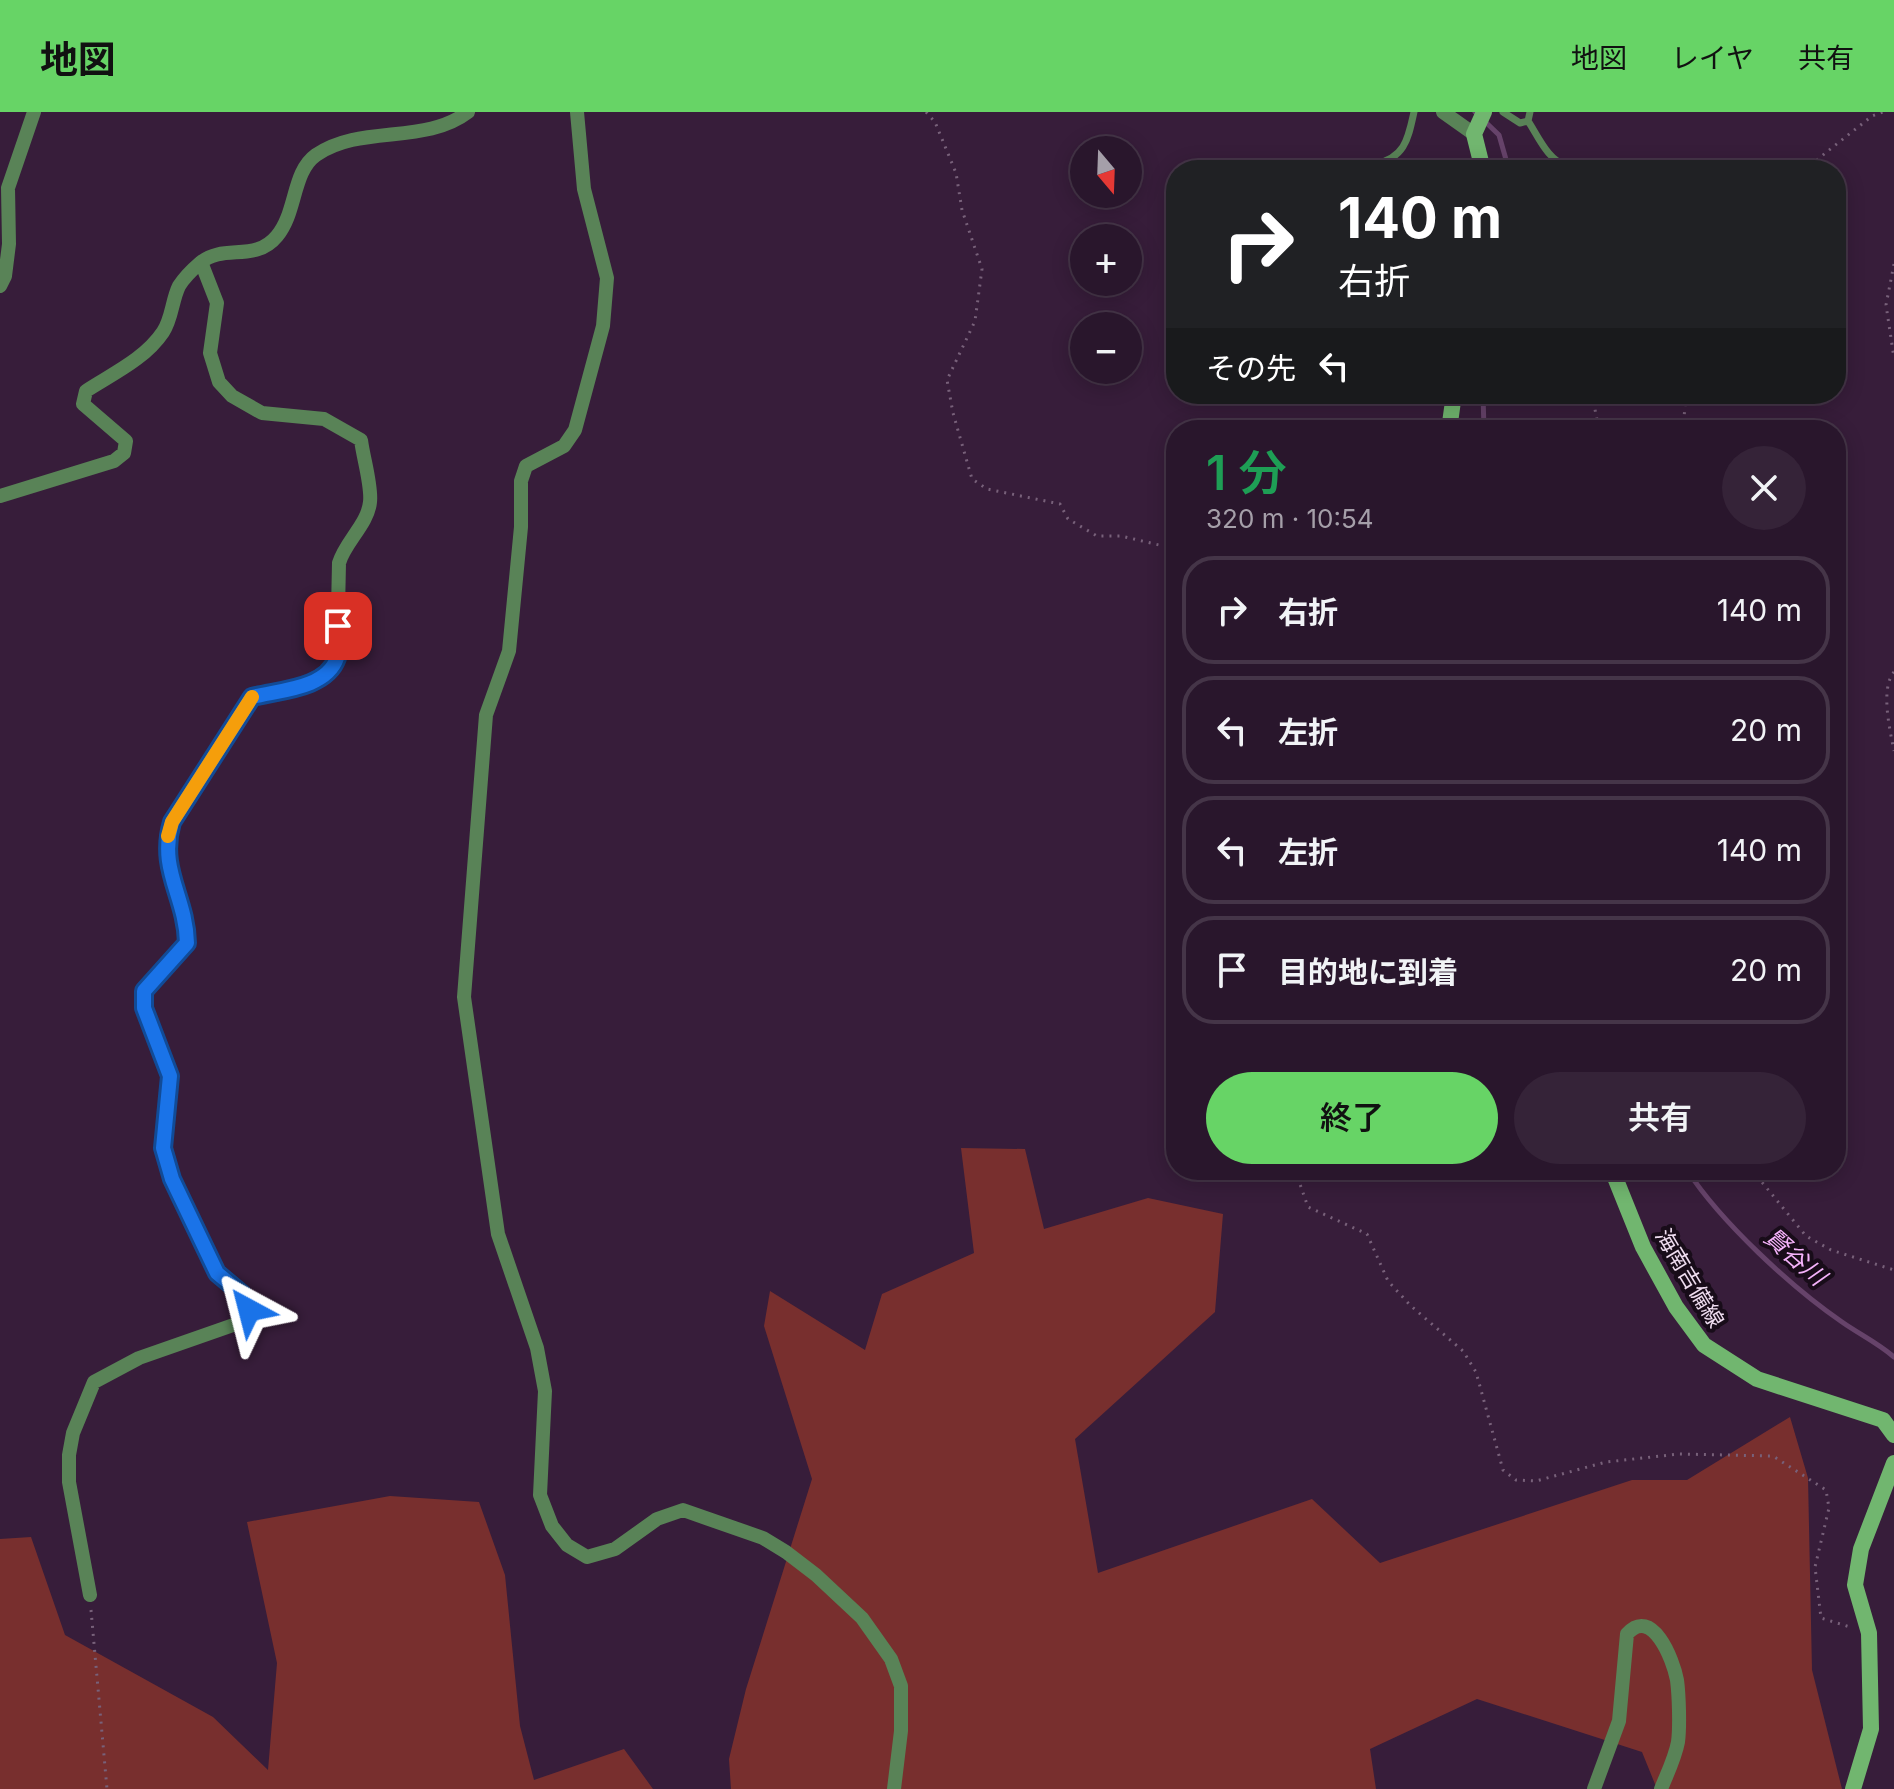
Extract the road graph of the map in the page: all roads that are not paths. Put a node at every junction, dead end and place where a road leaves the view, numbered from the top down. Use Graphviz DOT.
graph roads {
  1 [pos="34,112"];
  2 [pos="468,112"];
  3 [pos="577,112"];
  4 [pos="1414,112"];
  5 [pos="1443,112"];
  6 [pos="1503,112"];
  7 [pos="1529,116"];
  8 [pos="1479,125"];
  9 [pos="1392,160"];
  10 [pos="1482,160"];
  11 [pos="1555,160"];
  12 [pos="201,262"];
  13 [pos="0,286"];
  14 [pos="0,496"];
  15 [pos="1616,1180"];
  16 [pos="1894,1435"];
  17 [pos="1894,1463"];
  18 [pos="90,1595"];
  19 [pos="894,1789"];
  20 [pos="1594,1789"];
  21 [pos="1661,1789"];
  22 [pos="1853,1789"];
  1 -- 13 [label="street"];
  2 -- 12 [label="street"];
  3 -- 19 [label="street"];
  4 -- 9 [label="lane"];
  5 -- 8 [label="street"];
  6 -- 7 [label="lane"];
  7 -- 11 [label="lane"];
  8 -- 10 [label="main road"];
  12 -- 14 [label="street"];
  12 -- 18 [label="street"];
  15 -- 16 [label="main road, 海南吉備線"];
  17 -- 22 [label="main road"];
  20 -- 21 [label="street"];
}
